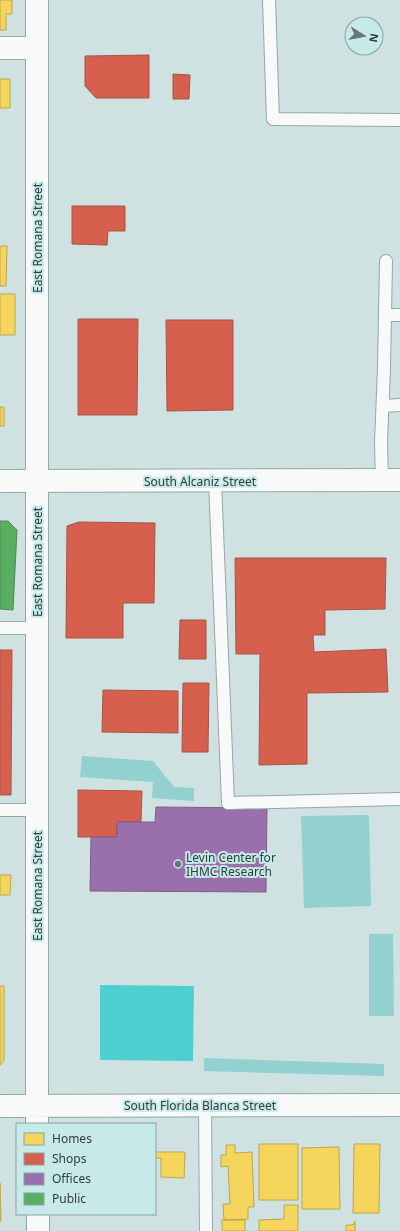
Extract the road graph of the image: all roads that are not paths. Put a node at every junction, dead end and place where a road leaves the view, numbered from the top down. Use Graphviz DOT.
graph roads {
  1 [pos="37,0"];
  2 [pos="270,0"];
  3 [pos="0,48"];
  4 [pos="37,48"];
  5 [pos="400,120"];
  6 [pos="386,261"];
  7 [pos="385,315"];
  8 [pos="400,315"];
  9 [pos="400,405"];
  10 [pos="383,406"];
  11 [pos="0,481"];
  12 [pos="37,481"];
  13 [pos="215,481"];
  14 [pos="391,481"];
  15 [pos="0,628"];
  16 [pos="37,628"];
  17 [pos="400,798"];
  18 [pos="0,810"];
  19 [pos="37,810"];
  20 [pos="205,1105"];
  21 [pos="400,1105"];
  22 [pos="0,1106"];
  23 [pos="37,1115"];
  24 [pos="38,1215"];
  25 [pos="38,1231"];
  26 [pos="206,1231"];
  1 -- 4 [label="street, East Romana Street"];
  2 -- 5 [label="lane"];
  3 -- 4 [label="street"];
  4 -- 12 [label="street, East Romana Street"];
  6 -- 7 [label="lane"];
  7 -- 8 [label="lane"];
  7 -- 10 [label="lane"];
  9 -- 10 [label="lane"];
  10 -- 14 [label="lane"];
  11 -- 12 [label="street, South Alcaniz Street"];
  12 -- 13 [label="street, South Alcaniz Street"];
  12 -- 16 [label="street, East Romana Street"];
  13 -- 14 [label="street, South Alcaniz Street"];
  13 -- 17 [label="lane"];
  15 -- 16 [label="lane"];
  16 -- 19 [label="street, East Romana Street"];
  18 -- 19 [label="lane"];
  19 -- 23 [label="street, East Romana Street"];
  20 -- 21 [label="street, South Florida Blanca Street"];
  20 -- 23 [label="street, South Florida Blanca Street"];
  20 -- 26 [label="lane"];
  22 -- 23 [label="street, South Florida Blanca Street"];
  24 -- 25 [label="street"];
}
